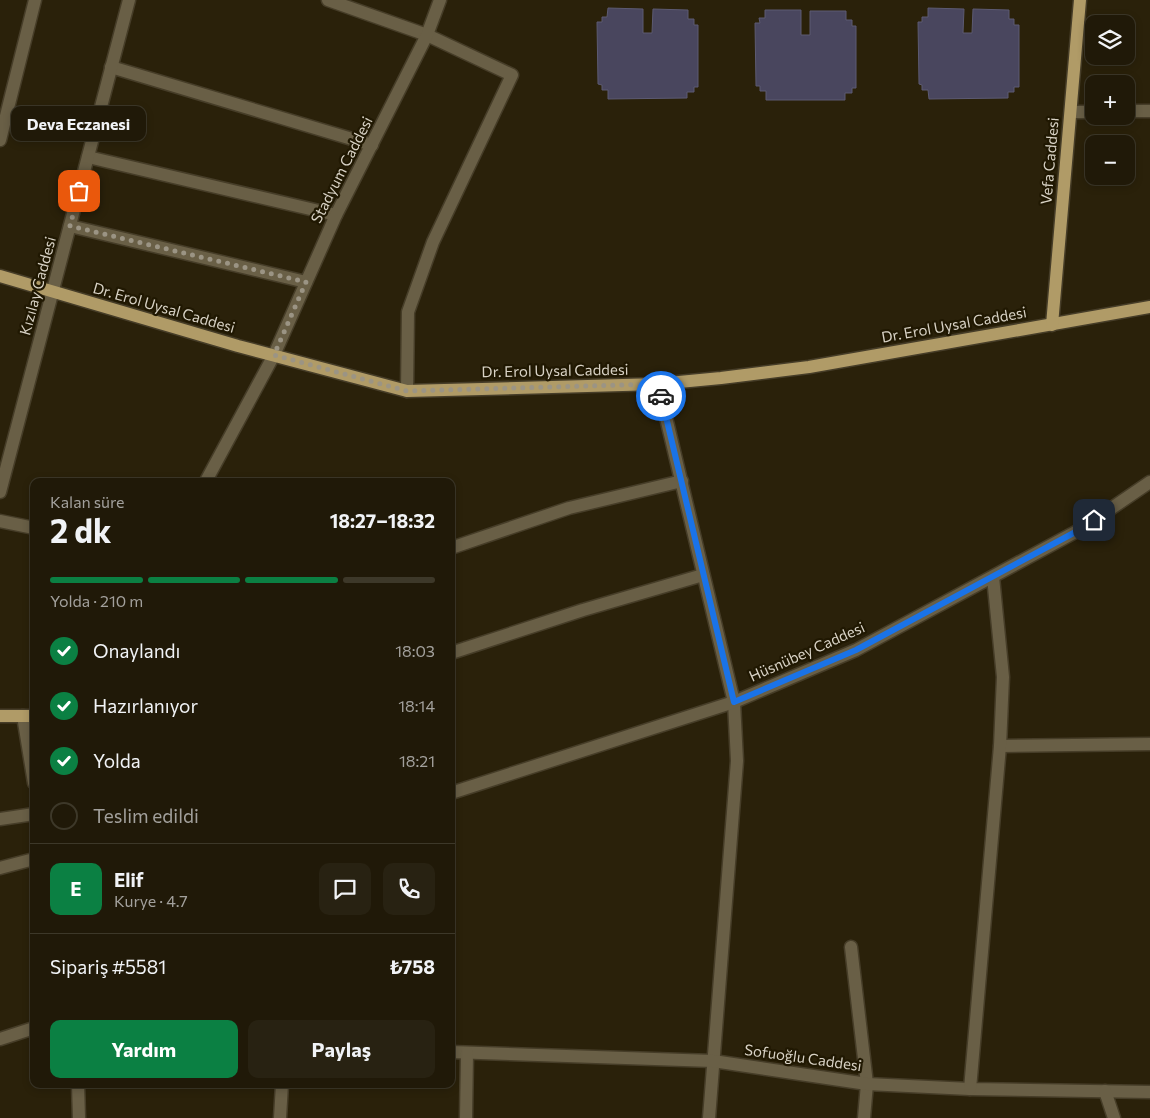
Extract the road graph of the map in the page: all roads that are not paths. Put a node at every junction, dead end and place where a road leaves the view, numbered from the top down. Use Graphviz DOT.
graph roads {
  1 [pos="35,0"];
  2 [pos="129,0"];
  3 [pos="328,0"];
  4 [pos="440,0"];
  5 [pos="1080,0"];
  6 [pos="427,35"];
  7 [pos="111,67"];
  8 [pos="1135,111"];
  9 [pos="1150,111"];
  10 [pos="1071,112"];
  11 [pos="1085,112"];
  12 [pos="0,140"];
  13 [pos="372,145"];
  14 [pos="88,157"];
  15 [pos="336,215"];
  16 [pos="70,226"];
  17 [pos="0,276"];
  18 [pos="306,282"];
  19 [pos="53,293"];
  20 [pos="1150,306"];
  21 [pos="1052,325"];
  22 [pos="274,355"];
  23 [pos="658,384"];
  24 [pos="407,391"];
  25 [pos="208,478"];
  26 [pos="682,481"];
  27 [pos="1150,482"];
  28 [pos="0,492"];
  29 [pos="0,521"];
  30 [pos="30,527"];
  31 [pos="455,547"];
  32 [pos="702,575"];
  33 [pos="993,576"];
  34 [pos="455,652"];
  35 [pos="734,702"];
  36 [pos="0,716"];
  37 [pos="28,716"];
  38 [pos="30,738"];
  39 [pos="1150,744"];
  40 [pos="1000,746"];
  41 [pos="455,792"];
  42 [pos="30,815"];
  43 [pos="0,819"];
  44 [pos="30,860"];
  45 [pos="0,868"];
  46 [pos="851,947"];
  47 [pos="30,1029"];
  48 [pos="0,1039"];
  49 [pos="455,1052"];
  50 [pos="468,1053"];
  51 [pos="713,1061"];
  52 [pos="867,1084"];
  53 [pos="78,1088"];
  54 [pos="282,1088"];
  55 [pos="970,1089"];
  56 [pos="1105,1092"];
  57 [pos="1150,1092"];
  58 [pos="79,1118"];
  59 [pos="280,1118"];
  60 [pos="466,1118"];
  61 [pos="709,1118"];
  62 [pos="864,1118"];
  63 [pos="1114,1118"];
  1 -- 12 [label="street"];
  2 -- 7 [label="street, Kızılay Caddesi"];
  3 -- 6 [label="street"];
  4 -- 6 [label="street, Stadyum Caddesi"];
  5 -- 10 [label="main road, Vefa Caddesi"];
  6 -- 13 [label="street, Stadyum Caddesi"];
  6 -- 24 [label="street"];
  7 -- 13 [label="street"];
  7 -- 14 [label="street, Kızılay Caddesi"];
  8 -- 9 [label="street"];
  10 -- 11 [label="street"];
  10 -- 21 [label="main road, Vefa Caddesi"];
  13 -- 15 [label="street, Stadyum Caddesi"];
  14 -- 15 [label="street"];
  14 -- 16 [label="street, Kızılay Caddesi"];
  15 -- 18 [label="street, Stadyum Caddesi"];
  16 -- 18 [label="street"];
  16 -- 19 [label="street, Kızılay Caddesi"];
  17 -- 19 [label="main road, Dr. Erol Uysal Caddesi"];
  18 -- 22 [label="street, Stadyum Caddesi"];
  19 -- 22 [label="main road, Dr. Erol Uysal Caddesi"];
  19 -- 28 [label="street, Kızılay Caddesi"];
  20 -- 21 [label="main road, Dr. Erol Uysal Caddesi"];
  21 -- 23 [label="main road, Dr. Erol Uysal Caddesi"];
  22 -- 24 [label="main road, Dr. Erol Uysal Caddesi"];
  22 -- 25 [label="street, Stadyum Caddesi"];
  23 -- 24 [label="main road, Dr. Erol Uysal Caddesi"];
  23 -- 26 [label="street"];
  26 -- 31 [label="street"];
  26 -- 32 [label="street"];
  27 -- 33 [label="street, Hüsnübey Caddesi"];
  29 -- 30 [label="street"];
  32 -- 34 [label="street"];
  32 -- 35 [label="street"];
  33 -- 35 [label="street, Hüsnübey Caddesi"];
  33 -- 40 [label="street"];
  35 -- 41 [label="street, Hüsnübey Caddesi"];
  35 -- 51 [label="street"];
  36 -- 37 [label="main road"];
  37 -- 38 [label="street"];
  39 -- 40 [label="street"];
  40 -- 55 [label="street"];
  42 -- 43 [label="street"];
  44 -- 45 [label="street"];
  46 -- 52 [label="street"];
  47 -- 48 [label="street"];
  49 -- 50 [label="street, Sofuoğlu Caddesi"];
  50 -- 51 [label="street, Sofuoğlu Caddesi"];
  50 -- 60 [label="street"];
  51 -- 52 [label="street, Sofuoğlu Caddesi"];
  51 -- 61 [label="street"];
  52 -- 55 [label="street, Sofuoğlu Caddesi"];
  52 -- 62 [label="street"];
  53 -- 58 [label="street"];
  54 -- 59 [label="street"];
  55 -- 56 [label="street, Sofuoğlu Caddesi"];
  56 -- 57 [label="street, Sofuoğlu Caddesi"];
  56 -- 63 [label="street"];
}
